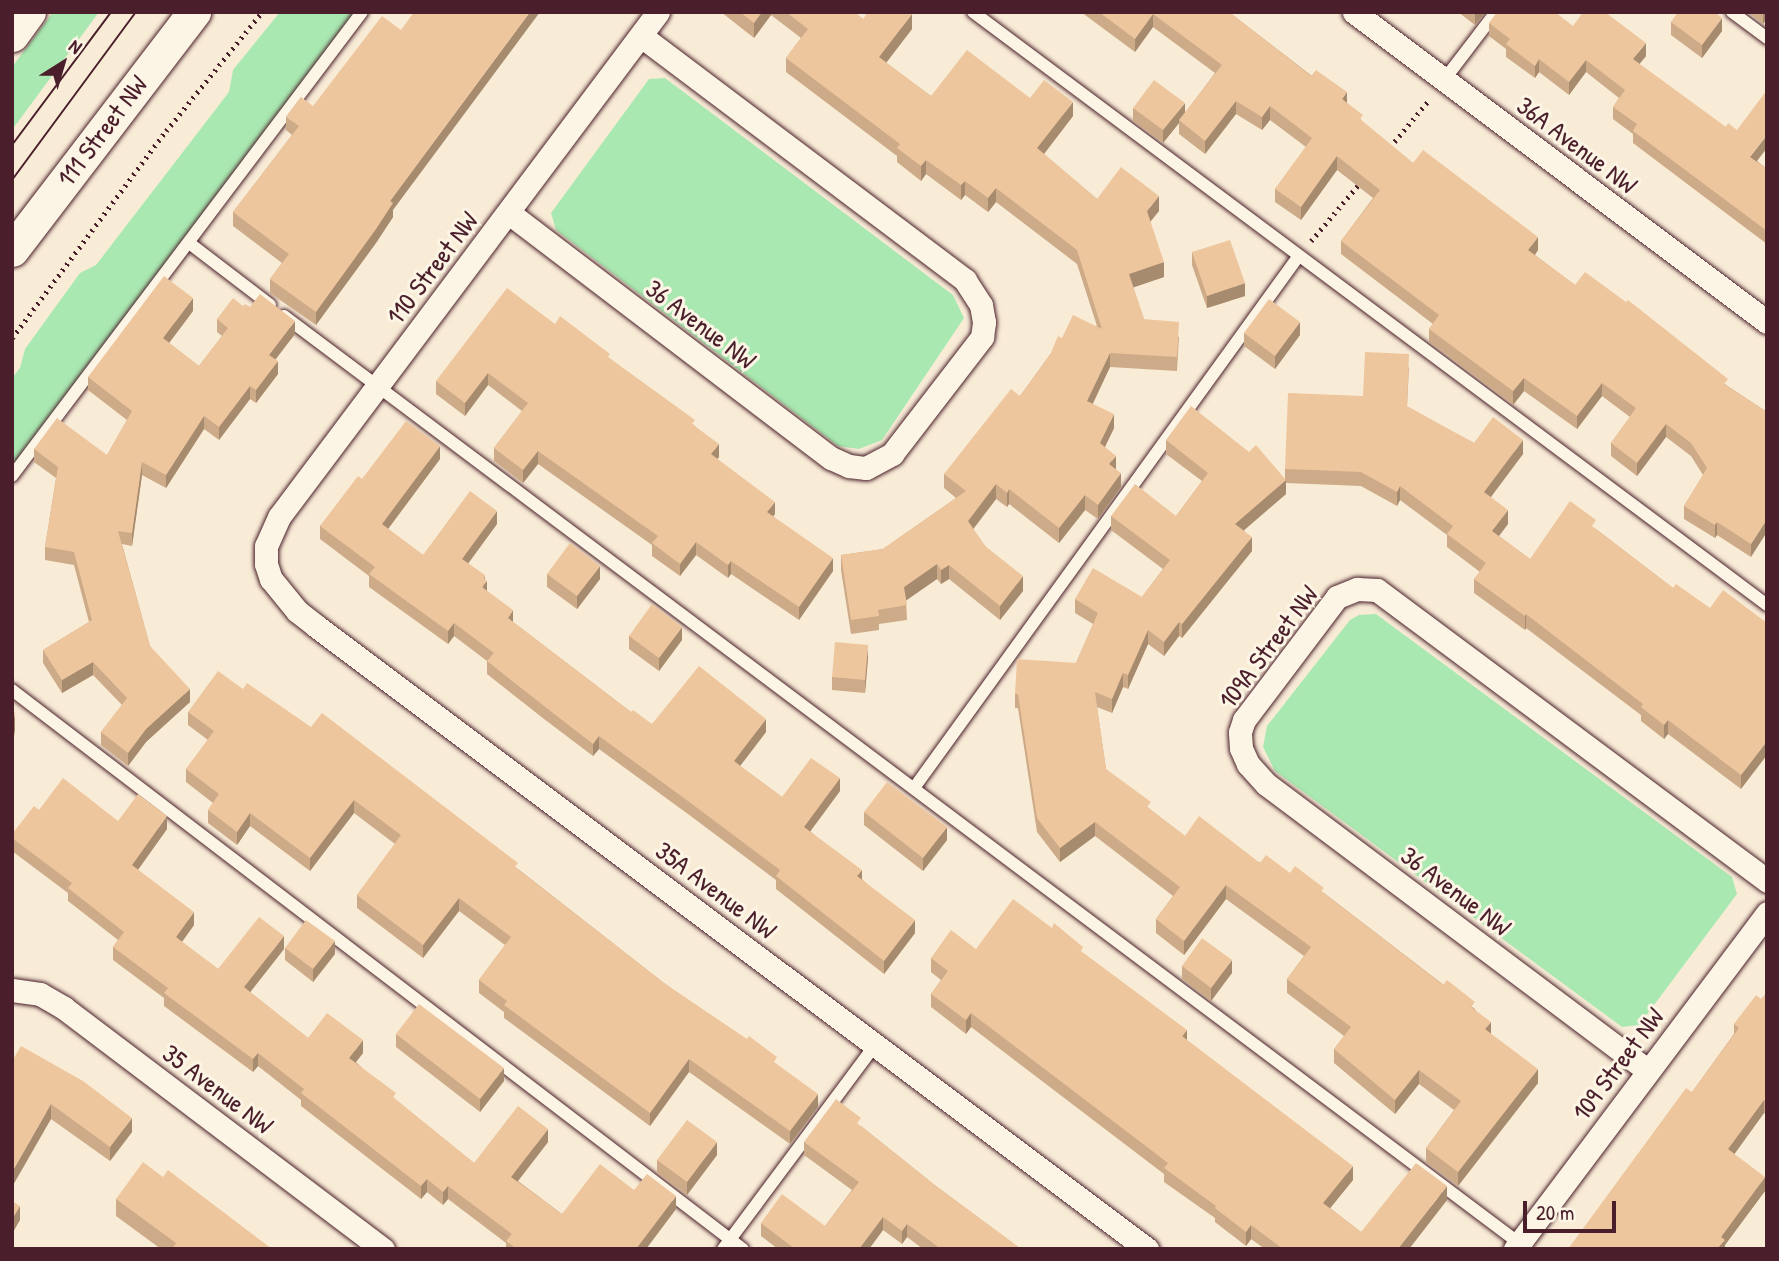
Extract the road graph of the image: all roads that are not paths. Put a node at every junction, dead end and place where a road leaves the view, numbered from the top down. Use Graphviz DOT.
graph roads {
  1 [pos="29,12"];
  2 [pos="194,12"];
  3 [pos="362,12"];
  4 [pos="658,12"];
  5 [pos="972,12"];
  6 [pos="1354,12"];
  7 [pos="1496,12"];
  8 [pos="1732,12"];
  9 [pos="12,35"];
  10 [pos="641,36"];
  11 [pos="1767,38"];
  12 [pos="1444,80"];
  13 [pos="509,213"];
  14 [pos="189,243"];
  15 [pos="12,250"];
  16 [pos="1298,257"];
  17 [pos="1767,322"];
  18 [pos="377,386"];
  19 [pos="12,476"];
  20 [pos="266,564"];
  21 [pos="1767,605"];
  22 [pos="12,690"];
  23 [pos="1241,748"];
  24 [pos="914,788"];
  25 [pos="1767,881"];
  26 [pos="1767,913"];
  27 [pos="12,990"];
  28 [pos="875,1045"];
  29 [pos="1647,1070"];
  30 [pos="726,1244"];
  31 [pos="1520,1247"];
  32 [pos="383,1249"];
  33 [pos="743,1249"];
  34 [pos="1147,1249"];
  1 -- 9 [label="main road"];
  2 -- 15 [label="main road, 111 Street NW"];
  3 -- 14 [label="lane"];
  4 -- 10 [label="street, 110 Street NW"];
  5 -- 16 [label="lane"];
  6 -- 12 [label="street, 36A Avenue NW"];
  7 -- 12 [label="lane"];
  8 -- 11 [label="lane"];
  10 -- 13 [label="street, 110 Street NW"];
  10 -- 13 [label="street, 36 Avenue NW"];
  12 -- 17 [label="street, 36A Avenue NW"];
  13 -- 18 [label="street, 110 Street NW"];
  14 -- 18 [label="lane"];
  14 -- 19 [label="lane"];
  16 -- 21 [label="lane"];
  16 -- 24 [label="lane"];
  18 -- 20 [label="street, 110 Street NW"];
  18 -- 24 [label="lane"];
  20 -- 28 [label="street, 35A Avenue NW"];
  22 -- 30 [label="lane"];
  23 -- 25 [label="street, 109A Street NW"];
  23 -- 29 [label="street, 36 Avenue NW"];
  24 -- 31 [label="lane"];
  26 -- 29 [label="street, 109 Street NW"];
  27 -- 32 [label="street, 35 Avenue NW"];
  28 -- 30 [label="lane"];
  28 -- 34 [label="street, 35A Avenue NW"];
  29 -- 31 [label="street, 109 Street NW"];
  30 -- 33 [label="lane"];
}
